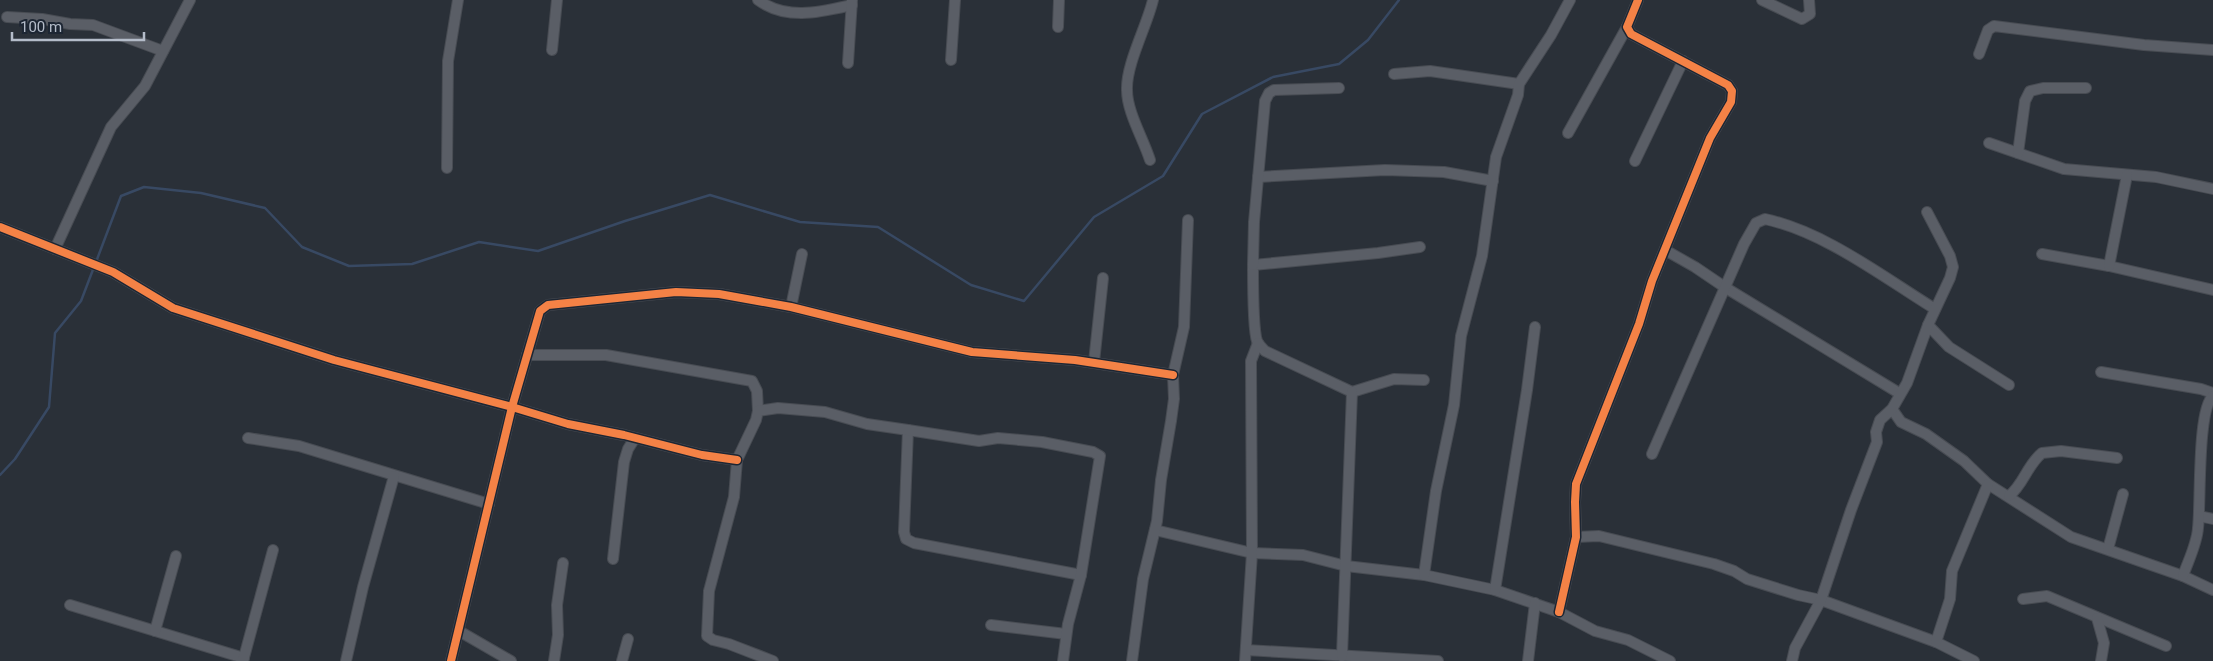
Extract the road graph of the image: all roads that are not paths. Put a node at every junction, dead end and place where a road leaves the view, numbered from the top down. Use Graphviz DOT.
graph roads {
  1 [pos="190,0"];
  2 [pos="458,0"];
  3 [pos="558,0"];
  4 [pos="758,0"];
  5 [pos="956,0"];
  6 [pos="1059,0"];
  7 [pos="1153,0"];
  8 [pos="1570,0"];
  9 [pos="1638,0"];
  10 [pos="1762,0"];
  11 [pos="1809,0"];
  12 [pos="852,2"];
  13 [pos="7,17"];
  14 [pos="1058,27"];
  15 [pos="1627,27"];
  16 [pos="552,50"];
  17 [pos="2213,50"];
  18 [pos="163,52"];
  19 [pos="1979,54"];
  20 [pos="951,60"];
  21 [pos="1683,61"];
  22 [pos="848,63"];
  23 [pos="1394,74"];
  24 [pos="1519,84"];
  25 [pos="1339,88"];
  26 [pos="2086,88"];
  27 [pos="1568,133"];
  28 [pos="1990,143"];
  29 [pos="2018,153"];
  30 [pos="1150,160"];
  31 [pos="1635,161"];
  32 [pos="448,168"];
  33 [pos="2127,175"];
  34 [pos="1258,177"];
  35 [pos="1493,180"];
  36 [pos="2213,189"];
  37 [pos="1927,212"];
  38 [pos="1188,220"];
  39 [pos="0,227"];
  40 [pos="1420,247"];
  41 [pos="55,249"];
  42 [pos="1665,250"];
  43 [pos="802,254"];
  44 [pos="2042,254"];
  45 [pos="1253,265"];
  46 [pos="2109,266"];
  47 [pos="1104,278"];
  48 [pos="1726,288"];
  49 [pos="2213,290"];
  50 [pos="792,307"];
  51 [pos="1935,309"];
  52 [pos="1928,326"];
  53 [pos="1535,327"];
  54 [pos="1258,343"];
  55 [pos="527,355"];
  56 [pos="1094,362"];
  57 [pos="2101,372"];
  58 [pos="1173,375"];
  59 [pos="1424,380"];
  60 [pos="2009,385"];
  61 [pos="1352,392"];
  62 [pos="1899,393"];
  63 [pos="2213,395"];
  64 [pos="512,407"];
  65 [pos="1892,409"];
  66 [pos="758,411"];
  67 [pos="908,430"];
  68 [pos="248,438"];
  69 [pos="635,438"];
  70 [pos="1652,454"];
  71 [pos="2118,458"];
  72 [pos="737,460"];
  73 [pos="394,476"];
  74 [pos="1988,484"];
  75 [pos="2123,494"];
  76 [pos="2009,496"];
  77 [pos="489,504"];
  78 [pos="2199,516"];
  79 [pos="2213,519"];
  80 [pos="1155,530"];
  81 [pos="1576,537"];
  82 [pos="2108,549"];
  83 [pos="273,550"];
  84 [pos="1252,553"];
  85 [pos="176,556"];
  86 [pos="613,559"];
  87 [pos="563,563"];
  88 [pos="1346,566"];
  89 [pos="1081,575"];
  90 [pos="1424,575"];
  91 [pos="2183,576"];
  92 [pos="1494,590"];
  93 [pos="2213,590"];
  94 [pos="2023,599"];
  95 [pos="1821,600"];
  96 [pos="1535,603"];
  97 [pos="70,605"];
  98 [pos="1560,612"];
  99 [pos="2097,618"];
  100 [pos="992,625"];
  101 [pos="155,631"];
  102 [pos="459,631"];
  103 [pos="1066,634"];
  104 [pos="628,638"];
  105 [pos="1936,642"];
  106 [pos="2166,646"];
  107 [pos="1246,656"];
  108 [pos="1342,656"];
  109 [pos="244,659"];
  110 [pos="346,661"];
  111 [pos="451,661"];
  112 [pos="511,661"];
  113 [pos="554,661"];
  114 [pos="622,661"];
  115 [pos="773,661"];
  116 [pos="1062,661"];
  117 [pos="1132,661"];
  118 [pos="1438,661"];
  119 [pos="1528,661"];
  120 [pos="1670,661"];
  121 [pos="1792,661"];
  122 [pos="1974,661"];
  123 [pos="2101,661"];
  1 -- 18 [label="street"];
  2 -- 32 [label="street"];
  3 -- 16 [label="street"];
  4 -- 12 [label="street"];
  5 -- 20 [label="street"];
  6 -- 14 [label="street"];
  7 -- 30 [label="street"];
  8 -- 24 [label="street"];
  9 -- 15 [label="street"];
  10 -- 11 [label="street"];
  12 -- 22 [label="street"];
  13 -- 18 [label="street"];
  15 -- 21 [label="street"];
  15 -- 27 [label="street"];
  17 -- 19 [label="street"];
  18 -- 41 [label="street"];
  21 -- 31 [label="street"];
  21 -- 42 [label="street"];
  23 -- 24 [label="street"];
  24 -- 35 [label="street"];
  25 -- 34 [label="street"];
  26 -- 29 [label="street"];
  28 -- 29 [label="street"];
  29 -- 33 [label="street"];
  33 -- 36 [label="street"];
  33 -- 46 [label="street"];
  34 -- 35 [label="street"];
  34 -- 45 [label="street"];
  35 -- 90 [label="street"];
  37 -- 51 [label="street"];
  38 -- 58 [label="street"];
  39 -- 41 [label="street"];
  40 -- 45 [label="street"];
  41 -- 64 [label="street"];
  42 -- 48 [label="street"];
  42 -- 81 [label="street"];
  43 -- 50 [label="street"];
  44 -- 46 [label="street"];
  45 -- 54 [label="street"];
  46 -- 49 [label="street"];
  47 -- 56 [label="street"];
  48 -- 51 [label="street"];
  48 -- 62 [label="street"];
  48 -- 70 [label="street"];
  50 -- 55 [label="street"];
  50 -- 56 [label="street"];
  51 -- 52 [label="street"];
  52 -- 60 [label="street"];
  52 -- 62 [label="street"];
  53 -- 92 [label="street"];
  54 -- 61 [label="street"];
  54 -- 84 [label="street"];
  55 -- 64 [label="street"];
  55 -- 66 [label="street"];
  56 -- 58 [label="street"];
  57 -- 63 [label="street"];
  58 -- 80 [label="street"];
  59 -- 61 [label="street"];
  61 -- 88 [label="street"];
  62 -- 65 [label="street"];
  63 -- 78 [label="street"];
  64 -- 69 [label="street"];
  64 -- 77 [label="street"];
  65 -- 74 [label="street"];
  65 -- 95 [label="street"];
  66 -- 67 [label="street"];
  66 -- 72 [label="street"];
  67 -- 89 [label="street"];
  67 -- 89 [label="street"];
  68 -- 73 [label="street"];
  69 -- 72 [label="street"];
  69 -- 86 [label="street"];
  71 -- 76 [label="street"];
  72 -- 115 [label="street"];
  73 -- 77 [label="street"];
  73 -- 110 [label="street"];
  74 -- 76 [label="street"];
  74 -- 105 [label="street"];
  75 -- 82 [label="street"];
  76 -- 82 [label="street"];
  77 -- 102 [label="street"];
  78 -- 79 [label="street"];
  78 -- 91 [label="street"];
  80 -- 84 [label="street"];
  80 -- 117 [label="street"];
  81 -- 95 [label="street"];
  81 -- 98 [label="street"];
  82 -- 91 [label="street"];
  83 -- 109 [label="street"];
  84 -- 88 [label="street"];
  84 -- 107 [label="street"];
  85 -- 101 [label="street"];
  87 -- 113 [label="street"];
  88 -- 90 [label="street"];
  88 -- 108 [label="street"];
  89 -- 103 [label="street"];
  90 -- 92 [label="street"];
  91 -- 93 [label="street"];
  92 -- 96 [label="street"];
  94 -- 99 [label="street"];
  95 -- 105 [label="street"];
  95 -- 121 [label="street"];
  96 -- 98 [label="street"];
  96 -- 119 [label="street"];
  97 -- 101 [label="street"];
  98 -- 120 [label="street"];
  99 -- 106 [label="street"];
  99 -- 123 [label="street"];
  100 -- 103 [label="street"];
  101 -- 109 [label="street"];
  102 -- 111 [label="street"];
  102 -- 112 [label="street"];
  103 -- 116 [label="street"];
  104 -- 114 [label="street"];
  105 -- 122 [label="street"];
  107 -- 108 [label="street"];
  108 -- 118 [label="street"];
}
